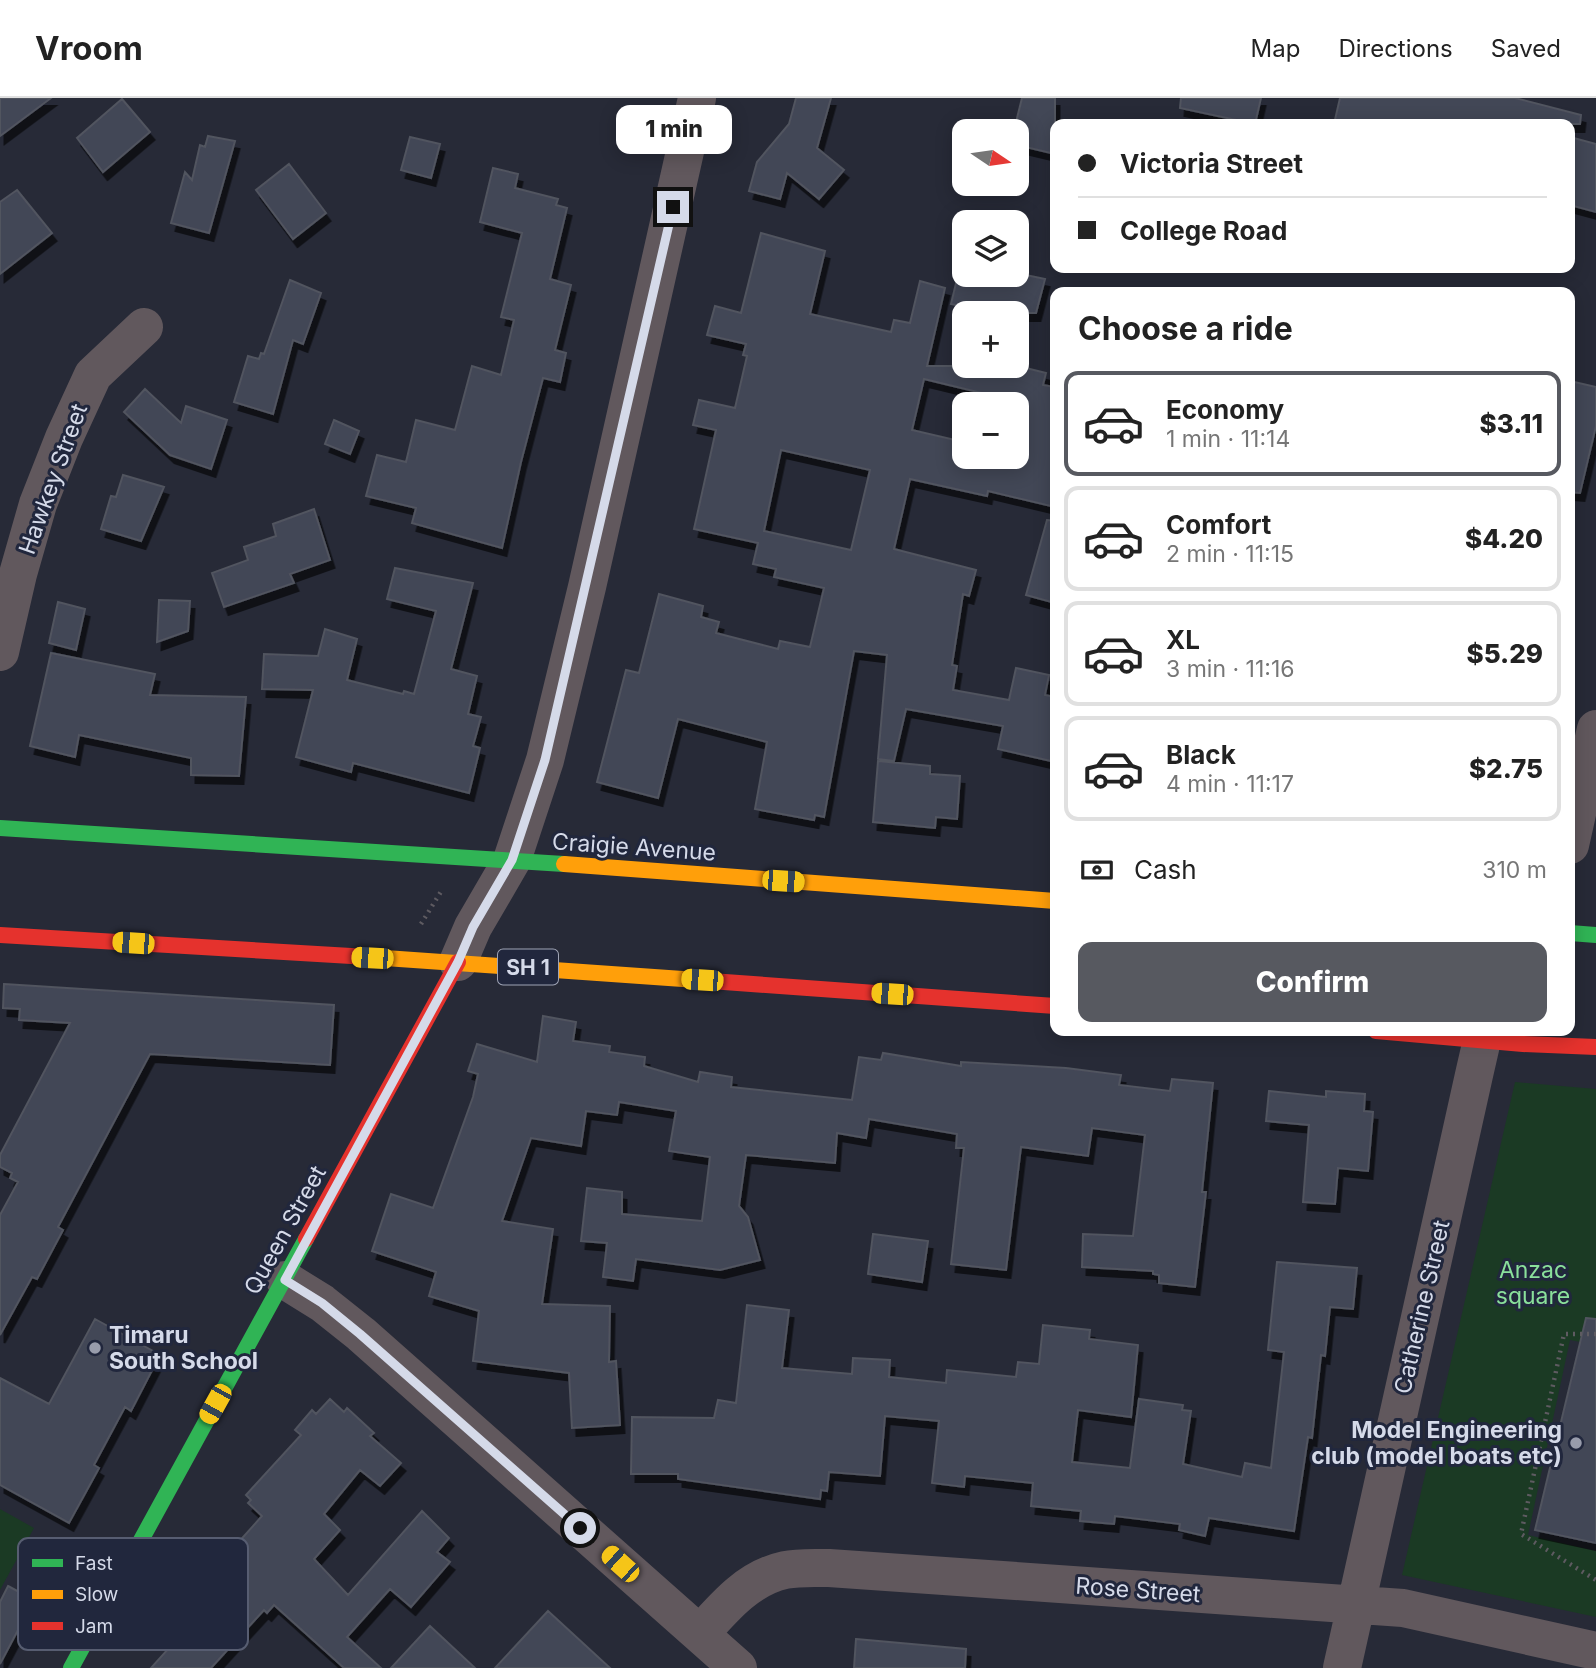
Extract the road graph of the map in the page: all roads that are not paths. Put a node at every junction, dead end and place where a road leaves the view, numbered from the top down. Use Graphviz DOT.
graph roads {
  1 [pos="697,98"];
  2 [pos="144,327"];
  3 [pos="0,652"];
  4 [pos="1596,729"];
  5 [pos="1575,823"];
  6 [pos="0,828"];
  7 [pos="512,860"];
  8 [pos="1050,901"];
  9 [pos="1575,933"];
  10 [pos="0,935"];
  11 [pos="1596,935"];
  12 [pos="458,962"];
  13 [pos="1050,1006"];
  14 [pos="1485,1036"];
  15 [pos="1494,1036"];
  16 [pos="1596,1047"];
  17 [pos="285,1280"];
  18 [pos="143,1538"];
  19 [pos="1355,1605"];
  20 [pos="700,1634"];
  21 [pos="81,1650"];
  22 [pos="1596,1651"];
  23 [pos="71,1668"];
  24 [pos="738,1668"];
  25 [pos="1342,1668"];
  1 -- 7 [label="street"];
  2 -- 3 [label="street, Hawkey Street"];
  4 -- 5 [label="street"];
  6 -- 7 [label="main road, Craigie Avenue"];
  7 -- 8 [label="main road, Craigie Avenue"];
  7 -- 12 [label="street"];
  9 -- 11 [label="main road"];
  10 -- 12 [label="main road, SH 1"];
  12 -- 13 [label="main road, SH 1"];
  12 -- 17 [label="main road, Queen Street"];
  14 -- 19 [label="street, Catherine Street"];
  15 -- 16 [label="main road"];
  17 -- 18 [label="main road, Queen Street"];
  17 -- 20 [label="street"];
  19 -- 20 [label="street, Rose Street"];
  19 -- 22 [label="street, Rose Street"];
  19 -- 25 [label="street, Catherine Street"];
  20 -- 24 [label="street"];
  21 -- 23 [label="main road, Queen Street"];
}
